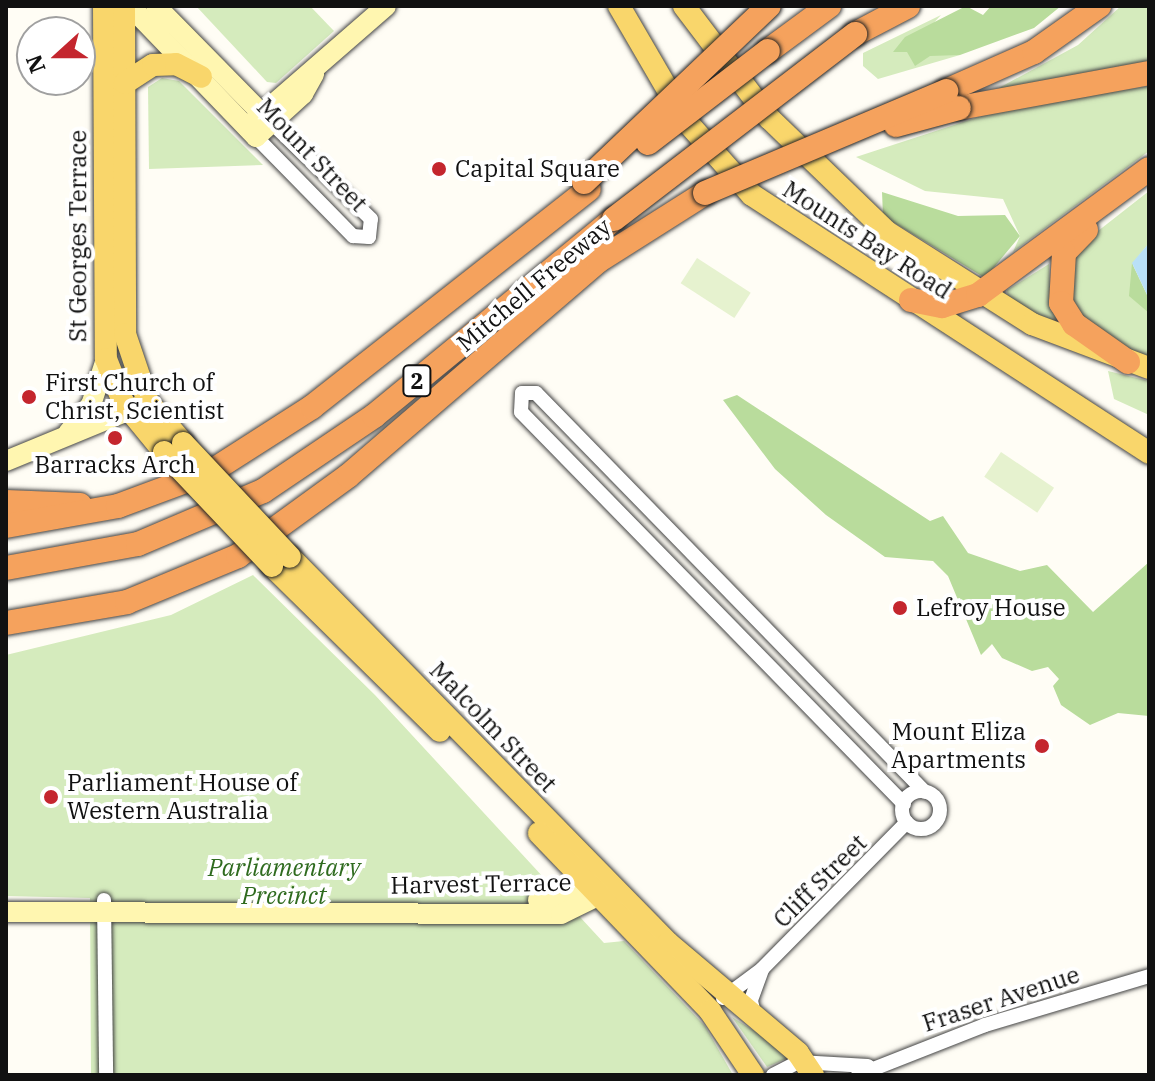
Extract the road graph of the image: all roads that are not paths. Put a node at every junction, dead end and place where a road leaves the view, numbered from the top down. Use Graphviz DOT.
graph roads {
  1 [pos="104,6"];
  2 [pos="127,6"];
  3 [pos="156,6"];
  4 [pos="386,6"];
  5 [pos="619,6"];
  6 [pos="684,6"];
  7 [pos="769,6"];
  8 [pos="784,6"];
  9 [pos="829,6"];
  10 [pos="908,6"];
  11 [pos="1099,6"];
  12 [pos="1149,73"];
  13 [pos="201,77"];
  14 [pos="125,83"];
  15 [pos="714,91"];
  16 [pos="952,100"];
  17 [pos="259,125"];
  18 [pos="1149,170"];
  19 [pos="587,186"];
  20 [pos="623,230"];
  21 [pos="978,295"];
  22 [pos="911,300"];
  23 [pos="106,359"];
  24 [pos="1138,365"];
  25 [pos="138,407"];
  26 [pos="56,443"];
  27 [pos="1149,453"];
  28 [pos="6,461"];
  29 [pos="6,502"];
  30 [pos="118,506"];
  31 [pos="6,526"];
  32 [pos="6,568"];
  33 [pos="709,569"];
  34 [pos="692,586"];
  35 [pos="6,623"];
  36 [pos="811,673"];
  37 [pos="793,690"];
  38 [pos="925,792"];
  39 [pos="904,804"];
  40 [pos="907,822"];
  41 [pos="602,887"];
  42 [pos="6,901"];
  43 [pos="105,906"];
  44 [pos="6,912"];
  45 [pos="762,969"];
  46 [pos="1149,976"];
  47 [pos="717,1003"];
  48 [pos="755,1018"];
  49 [pos="808,1068"];
  50 [pos="104,1071"];
  51 [pos="863,1071"];
  52 [pos="753,1075"];
  53 [pos="773,1075"];
  1 -- 23 [label="main road, St Georges Terrace"];
  2 -- 13 [label="street, Mount Street"];
  2 -- 14 [label="main road, St Georges Terrace"];
  3 -- 17 [label="street, Mount Street"];
  4 -- 17 [label="street"];
  5 -- 22 [label="main road, Mounts Bay Road"];
  6 -- 21 [label="main road, Mounts Bay Road"];
  7 -- 19 [label="highway, bridge"];
  8 -- 15 [label="highway, bridge"];
  9 -- 15 [label="highway, Mitchell Freeway, bridge"];
  10 -- 20 [label="highway, Mitchell Freeway / 2, bridge"];
  11 -- 16 [label="highway"];
  12 -- 16 [label="highway"];
  13 -- 14 [label="main road"];
  13 -- 17 [label="street, Mount Street"];
  14 -- 25 [label="main road, St Georges Terrace"];
  15 -- 19 [label="highway, Mitchell Freeway, bridge"];
  16 -- 20 [label="highway, bridge"];
  17 -- 17 [label="street, Mount Street"];
  18 -- 21 [label="highway"];
  18 -- 24 [label="highway"];
  19 -- 30 [label="highway, Mitchell Freeway / 2"];
  20 -- 32 [label="highway, Mitchell Freeway / 2"];
  20 -- 35 [label="highway"];
  21 -- 22 [label="highway"];
  21 -- 24 [label="main road, Mounts Bay Road"];
  22 -- 27 [label="main road, Mounts Bay Road"];
  23 -- 25 [label="main road, St Georges Terrace"];
  23 -- 26 [label="street"];
  25 -- 26 [label="street"];
  25 -- 41 [label="main road, Malcolm Street, bridge"];
  26 -- 28 [label="street"];
  29 -- 30 [label="highway"];
  30 -- 31 [label="highway, Mitchell Freeway / 2"];
  33 -- 34 [label="street"];
  33 -- 34 [label="street"];
  33 -- 36 [label="street"];
  34 -- 37 [label="street"];
  36 -- 37 [label="street"];
  36 -- 38 [label="street"];
  37 -- 39 [label="street"];
  38 -- 39 [label="street"];
  38 -- 40 [label="street"];
  39 -- 40 [label="street"];
  40 -- 45 [label="street, Cliff Street"];
  41 -- 43 [label="street, Harvest Terrace"];
  41 -- 47 [label="main road, Malcolm Street"];
  42 -- 43 [label="street, Harvest Terrace"];
  43 -- 44 [label="street, Harvest Terrace"];
  43 -- 50 [label="street"];
  45 -- 47 [label="street, Cliff Street"];
  45 -- 48 [label="street"];
  46 -- 51 [label="street, Fraser Avenue"];
  47 -- 48 [label="main road, Malcolm Street"];
  47 -- 52 [label="main road, Malcolm Street"];
  48 -- 49 [label="main road, Malcolm Street"];
  49 -- 51 [label="street, Fraser Avenue"];
  49 -- 53 [label="street, Fraser Avenue"];
}
